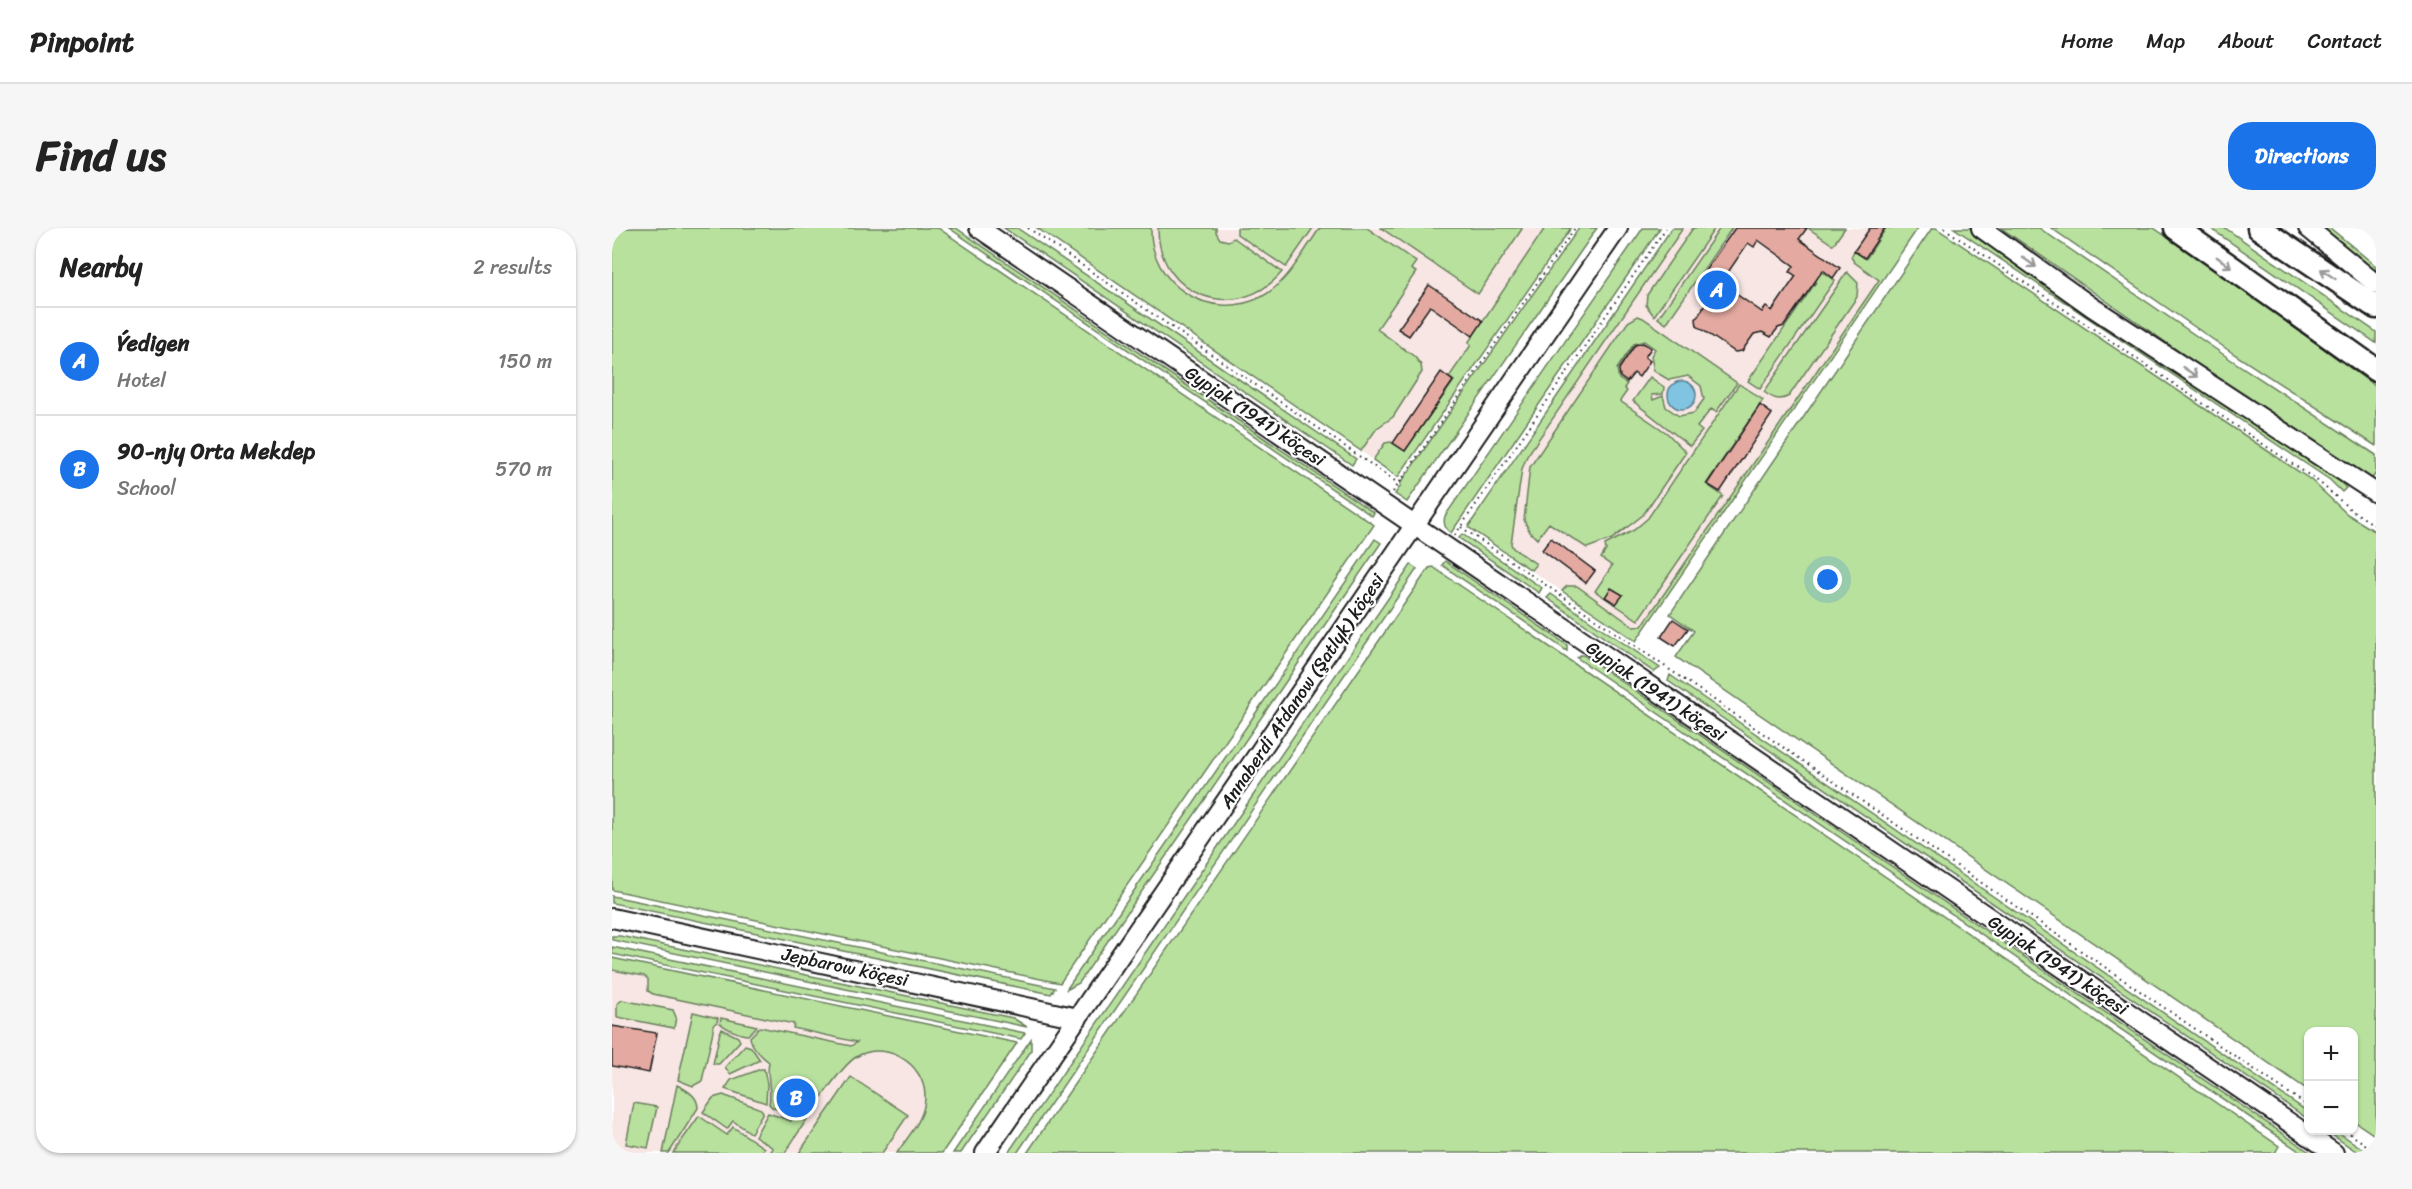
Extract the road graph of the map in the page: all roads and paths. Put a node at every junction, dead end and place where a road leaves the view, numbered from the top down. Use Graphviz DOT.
graph roads {
  1 [pos="979,228"];
  2 [pos="1028,228"];
  3 [pos="1575,228"];
  4 [pos="1618,228"];
  5 [pos="1666,228"];
  6 [pos="1944,228"];
  7 [pos="1981,228"];
  8 [pos="2176,228"];
  9 [pos="2259,228"];
  10 [pos="2308,228"];
  11 [pos="2376,284"];
  12 [pos="2376,307"];
  13 [pos="2376,370"];
  14 [pos="1398,483"];
  15 [pos="1392,492"];
  16 [pos="2376,493"];
  17 [pos="1415,526"];
  18 [pos="2376,526"];
  19 [pos="1461,527"];
  20 [pos="1454,536"];
  21 [pos="612,918"];
  22 [pos="1078,1018"];
  23 [pos="2304,1103"];
  24 [pos="2351,1135"];
  25 [pos="2376,1152"];
  26 [pos="985,1153"];
  27 [pos="2334,1153"];
  1 -- 17 [label="street, Gypjak (1941) köçesi"];
  2 -- 14 [label="path"];
  3 -- 14 [label="path"];
  4 -- 17 [label="street, Annaberdi Atdanow (Şatlyk) köçesi"];
  5 -- 19 [label="path"];
  6 -- 18 [label="path"];
  7 -- 16 [label="street, one-way"];
  8 -- 13 [label="main road, one-way"];
  12 -- 9 [label="main road, one-way"];
  10 -- 11 [label="street"];
  14 -- 15 [label="path"];
  17 -- 22 [label="street, Annaberdi Atdanow (Şatlyk) köçesi"];
  17 -- 27 [label="street, Gypjak (1941) köçesi"];
  19 -- 20 [label="path"];
  19 -- 23 [label="path"];
  21 -- 22 [label="street, Jepbarow köçesi"];
  22 -- 26 [label="street, Annaberdi Atdanow (Şatlyk) köçesi"];
  24 -- 25 [label="path"];
}
